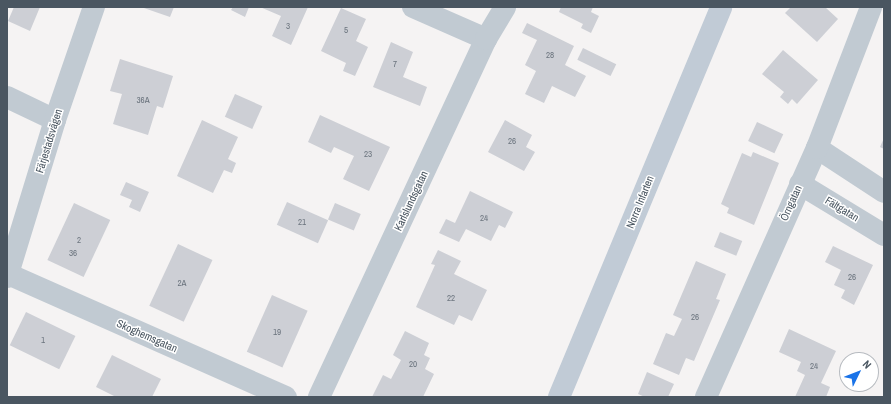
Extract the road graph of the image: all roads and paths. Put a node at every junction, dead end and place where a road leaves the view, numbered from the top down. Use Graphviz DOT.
graph roads {
  1 [pos="94,7"];
  2 [pos="413,7"];
  3 [pos="505,7"];
  4 [pos="720,7"];
  5 [pos="872,7"];
  6 [pos="486,39"];
  7 [pos="7,97"];
  8 [pos="55,120"];
  9 [pos="817,148"];
  10 [pos="800,184"];
  11 [pos="884,192"];
  12 [pos="884,235"];
  13 [pos="8,275"];
  14 [pos="286,397"];
  15 [pos="319,397"];
  16 [pos="559,397"];
  17 [pos="706,397"];
  1 -- 8 [label="street, Färjestadsvägen"];
  2 -- 6 [label="street"];
  3 -- 6 [label="street, Karlslundsgatan"];
  4 -- 16 [label="street, Norra Infarten"];
  5 -- 9 [label="street, Örngatan"];
  6 -- 15 [label="street, Karlslundsgatan"];
  7 -- 8 [label="street"];
  8 -- 13 [label="street, Färjestadsvägen"];
  9 -- 10 [label="street, Örngatan"];
  9 -- 11 [label="street"];
  10 -- 12 [label="street, Fältgatan"];
  10 -- 17 [label="street, Örngatan"];
  13 -- 14 [label="street, Skoghemsgatan"];
}
